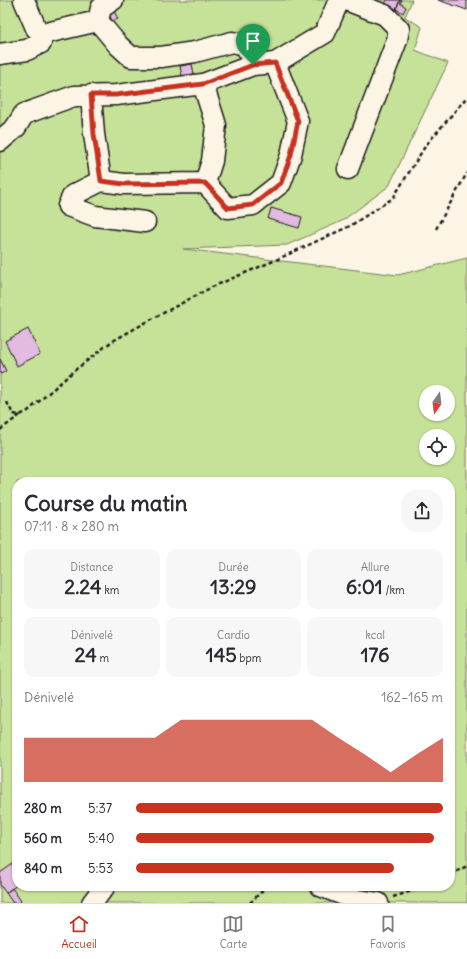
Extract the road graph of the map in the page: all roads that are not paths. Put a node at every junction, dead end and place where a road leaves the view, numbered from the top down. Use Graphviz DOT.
graph roads {
  1 [pos="24,0"];
  2 [pos="113,0"];
  3 [pos="340,0"];
  4 [pos="346,0"];
  5 [pos="98,21"];
  6 [pos="42,34"];
  7 [pos="0,54"];
  8 [pos="275,63"];
  9 [pos="253,65"];
  10 [pos="203,84"];
  11 [pos="91,95"];
  12 [pos="8,125"];
  13 [pos="0,142"];
  14 [pos="348,169"];
  15 [pos="101,181"];
  16 [pos="205,183"];
  17 [pos="145,222"];
  18 [pos="102,891"];
  19 [pos="334,891"];
  20 [pos="366,902"];
  21 [pos="92,903"];
  1 -- 6 [label="street"];
  2 -- 5 [label="street"];
  3 -- 8 [label="street"];
  4 -- 14 [label="street"];
  5 -- 6 [label="street"];
  5 -- 9 [label="street"];
  6 -- 7 [label="street"];
  8 -- 9 [label="street"];
  8 -- 16 [label="street"];
  9 -- 10 [label="street"];
  10 -- 11 [label="street"];
  10 -- 16 [label="street"];
  11 -- 12 [label="street"];
  11 -- 15 [label="street"];
  12 -- 13 [label="street"];
  15 -- 16 [label="street"];
  15 -- 17 [label="street"];
  18 -- 21 [label="street"];
  19 -- 20 [label="street"];
}
